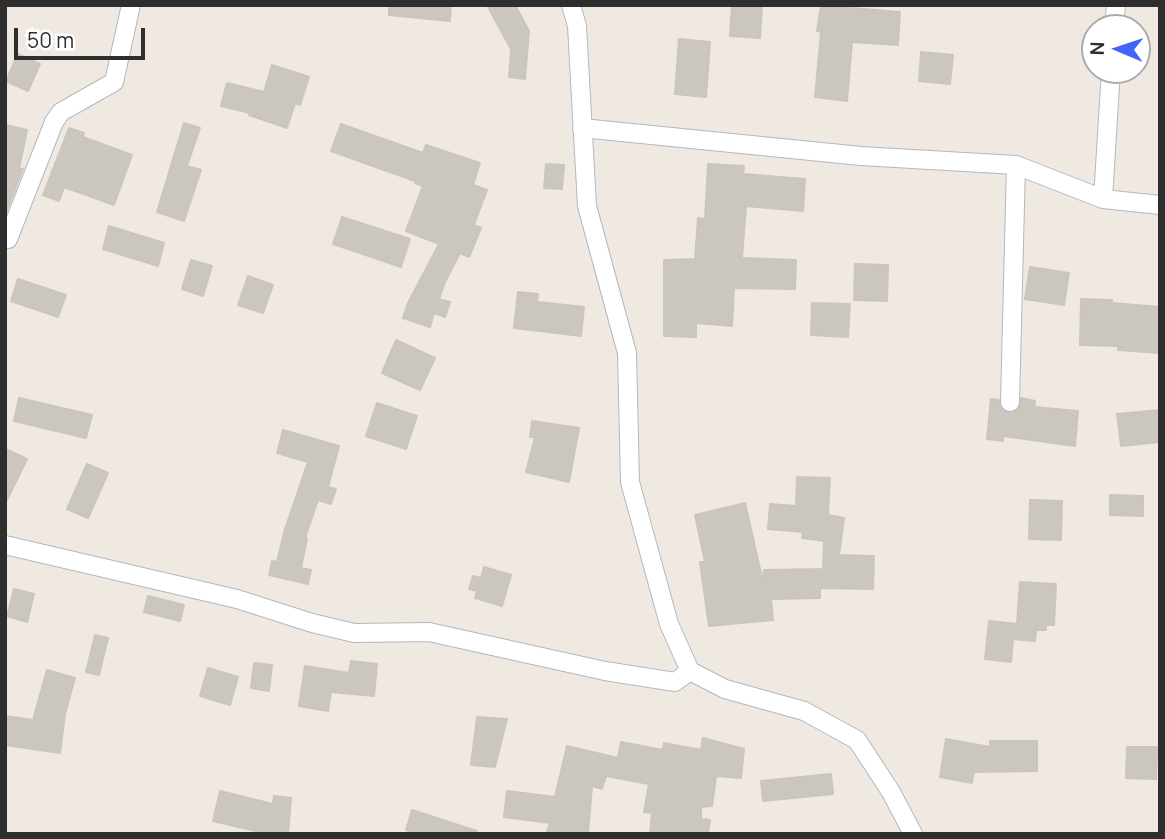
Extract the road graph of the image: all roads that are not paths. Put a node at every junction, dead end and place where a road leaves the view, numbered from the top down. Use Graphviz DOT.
graph roads {
  1 [pos="131,5"];
  2 [pos="571,5"];
  3 [pos="1110,84"];
  4 [pos="582,128"];
  5 [pos="1016,165"];
  6 [pos="1103,199"];
  7 [pos="1160,205"];
  8 [pos="5,239"];
  9 [pos="1010,402"];
  10 [pos="5,545"];
  11 [pos="690,671"];
  12 [pos="913,834"];
  1 -- 8 [label="street"];
  2 -- 4 [label="street"];
  3 -- 6 [label="street"];
  4 -- 5 [label="street"];
  4 -- 11 [label="street"];
  5 -- 6 [label="street"];
  5 -- 9 [label="street"];
  6 -- 7 [label="street"];
  10 -- 11 [label="street"];
  11 -- 12 [label="street"];
}
